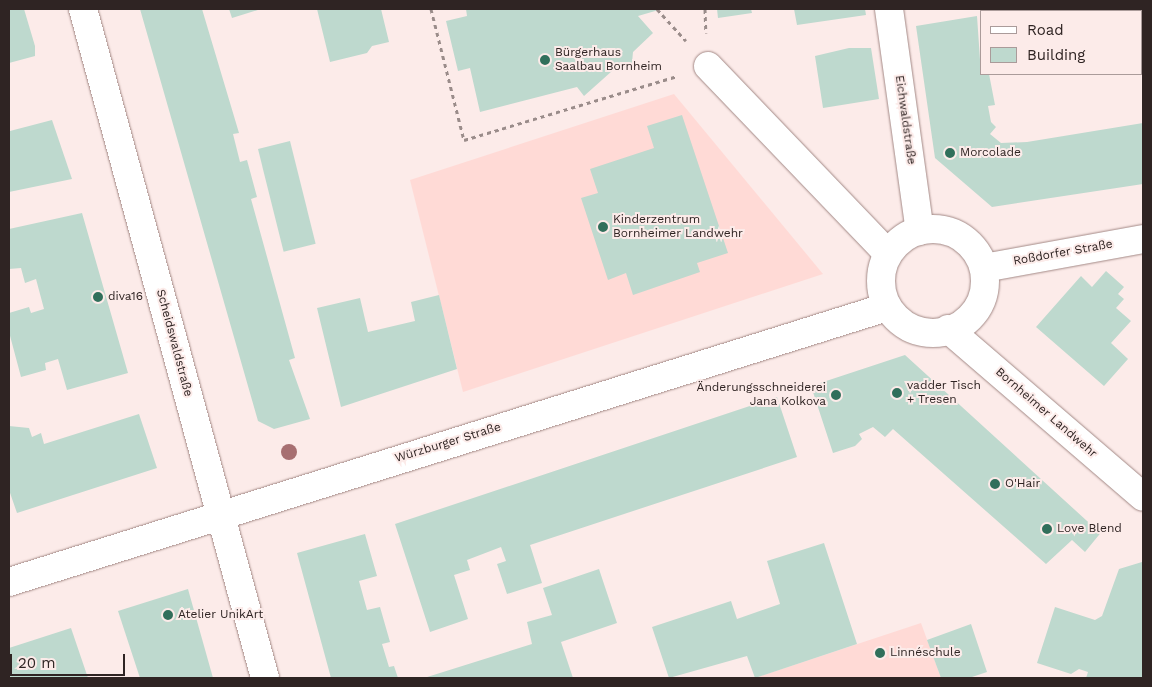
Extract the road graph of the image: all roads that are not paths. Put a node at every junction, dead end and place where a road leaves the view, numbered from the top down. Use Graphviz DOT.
graph roads {
  1 [pos="83,9"];
  2 [pos="889,9"];
  3 [pos="708,66"];
  4 [pos="920,231"];
  5 [pos="1143,239"];
  6 [pos="888,254"];
  7 [pos="984,268"];
  8 [pos="887,307"];
  9 [pos="948,329"];
  10 [pos="1143,497"];
  11 [pos="221,514"];
  12 [pos="9,582"];
  13 [pos="265,678"];
  1 -- 11 [label="street, Scheidswaldstraße"];
  2 -- 4 [label="street, Eichwaldstraße"];
  3 -- 6 [label="street"];
  4 -- 6 [label="street"];
  4 -- 7 [label="street"];
  5 -- 7 [label="street, Roßdorfer Straße"];
  6 -- 8 [label="street"];
  7 -- 9 [label="street"];
  8 -- 9 [label="street"];
  8 -- 11 [label="street, Würzburger Straße"];
  9 -- 10 [label="street, Bornheimer Landwehr"];
  11 -- 12 [label="street, Würzburger Straße"];
  11 -- 13 [label="street, Scheidswaldstraße"];
}
